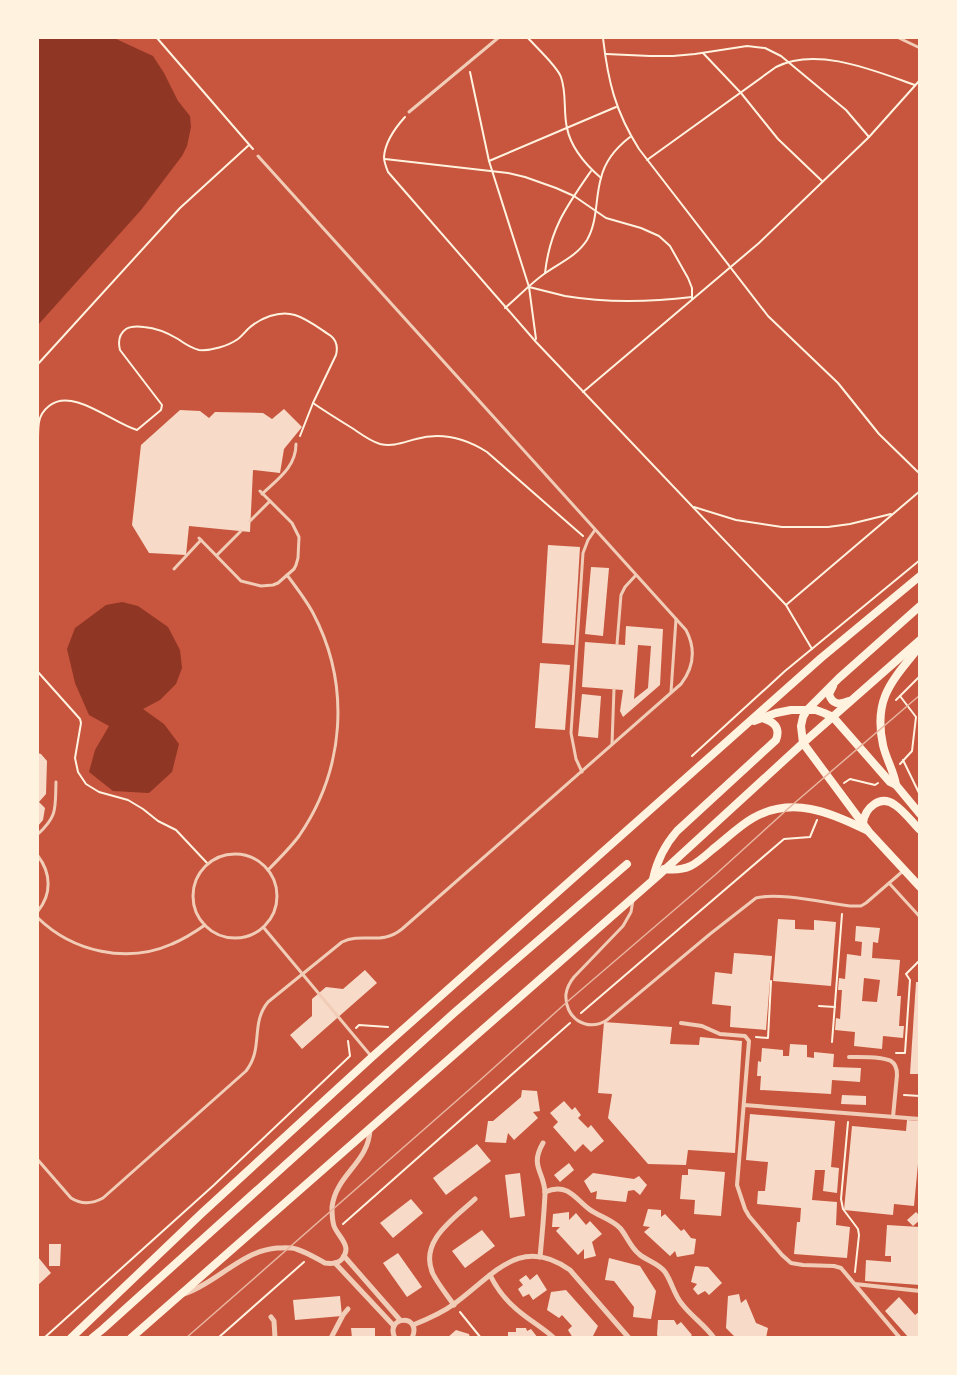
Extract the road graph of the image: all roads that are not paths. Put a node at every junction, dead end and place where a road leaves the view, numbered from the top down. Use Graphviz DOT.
graph roads {
  1 [pos="498,38"];
  2 [pos="899,38"];
  3 [pos="920,48"];
  4 [pos="409,112"];
  5 [pos="258,156"];
  6 [pos="296,444"];
  7 [pos="270,501"];
  8 [pos="250,521"];
  9 [pos="595,530"];
  10 [pos="241,531"];
  11 [pos="216,556"];
  12 [pos="174,568"];
  13 [pos="287,575"];
  14 [pos="636,575"];
  15 [pos="920,576"];
  16 [pos="920,606"];
  17 [pos="676,619"];
  18 [pos="920,640"];
  19 [pos="617,644"];
  20 [pos="920,646"];
  21 [pos="839,678"];
  22 [pos="614,689"];
  23 [pos="670,693"];
  24 [pos="856,698"];
  25 [pos="807,710"];
  26 [pos="761,717"];
  27 [pos="832,717"];
  28 [pos="745,726"];
  29 [pos="803,743"];
  30 [pos="612,745"];
  31 [pos="582,771"];
  32 [pos="56,782"];
  33 [pos="896,785"];
  34 [pos="920,814"];
  35 [pos="863,823"];
  36 [pos="920,830"];
  37 [pos="869,832"];
  38 [pos="38,834"];
  39 [pos="38,856"];
  40 [pos="627,864"];
  41 [pos="664,869"];
  42 [pos="268,870"];
  43 [pos="904,870"];
  44 [pos="652,880"];
  45 [pos="889,883"];
  46 [pos="920,887"];
  47 [pos="634,896"];
  48 [pos="38,910"];
  49 [pos="920,917"];
  50 [pos="38,918"];
  51 [pos="205,925"];
  52 [pos="263,927"];
  53 [pos="302,974"];
  54 [pos="681,1023"];
  55 [pos="849,1057"];
  56 [pos="372,1058"];
  57 [pos="744,1105"];
  58 [pos="893,1117"];
  59 [pos="920,1119"];
  60 [pos="370,1128"];
  61 [pos="543,1143"];
  62 [pos="38,1161"];
  63 [pos="545,1192"];
  64 [pos="476,1199"];
  65 [pos="344,1256"];
  66 [pos="540,1257"];
  67 [pos="335,1263"];
  68 [pos="490,1275"];
  69 [pos="854,1284"];
  70 [pos="920,1291"];
  71 [pos="177,1296"];
  72 [pos="453,1305"];
  73 [pos="348,1309"];
  74 [pos="271,1317"];
  75 [pos="400,1320"];
  76 [pos="413,1325"];
  77 [pos="394,1326"];
  78 [pos="71,1338"];
  79 [pos="92,1338"];
  80 [pos="130,1338"];
  81 [pos="275,1338"];
  82 [pos="331,1338"];
  83 [pos="395,1338"];
  84 [pos="412,1338"];
  85 [pos="554,1338"];
  86 [pos="629,1338"];
  87 [pos="714,1338"];
  88 [pos="900,1338"];
  1 -- 4 [label="lane"];
  2 -- 3 [label="lane"];
  5 -- 9 [label="lane"];
  6 -- 7 [label="lane"];
  7 -- 8 [label="lane"];
  7 -- 13 [label="lane"];
  9 -- 14 [label="lane"];
  9 -- 31 [label="lane"];
  10 -- 11 [label="lane"];
  11 -- 12 [label="lane"];
  11 -- 13 [label="lane"];
  13 -- 42 [label="lane"];
  14 -- 17 [label="lane"];
  14 -- 19 [label="lane"];
  15 -- 28 [label="main road"];
  16 -- 21 [label="main road"];
  17 -- 23 [label="lane"];
  17 -- 23 [label="lane"];
  18 -- 24 [label="main road"];
  20 -- 33 [label="main road"];
  21 -- 24 [label="main road"];
  21 -- 25 [label="main road"];
  22 -- 30 [label="lane"];
  23 -- 30 [label="lane"];
  24 -- 27 [label="main road"];
  25 -- 26 [label="main road"];
  25 -- 27 [label="main road"];
  25 -- 29 [label="main road"];
  26 -- 28 [label="main road"];
  26 -- 44 [label="main road"];
  27 -- 29 [label="main road"];
  27 -- 33 [label="main road"];
  28 -- 56 [label="main road"];
  29 -- 35 [label="main road"];
  29 -- 41 [label="main road"];
  30 -- 31 [label="lane"];
  31 -- 53 [label="lane"];
  32 -- 38 [label="lane"];
  33 -- 34 [label="main road"];
  35 -- 36 [label="main road"];
  35 -- 37 [label="main road"];
  37 -- 41 [label="main road"];
  37 -- 43 [label="main road"];
  39 -- 48 [label="lane"];
  40 -- 79 [label="main road"];
  41 -- 44 [label="main road"];
  42 -- 51 [label="lane"];
  42 -- 52 [label="lane"];
  43 -- 45 [label="lane"];
  43 -- 46 [label="main road"];
  44 -- 47 [label="main road"];
  45 -- 47 [label="lane"];
  45 -- 49 [label="lane"];
  47 -- 60 [label="main road"];
  50 -- 51 [label="lane"];
  51 -- 52 [label="lane"];
  52 -- 53 [label="lane"];
  53 -- 56 [label="lane"];
  53 -- 62 [label="lane"];
  54 -- 57 [label="street"];
  55 -- 58 [label="street"];
  56 -- 78 [label="main road"];
  57 -- 58 [label="street"];
  57 -- 69 [label="street"];
  58 -- 59 [label="street"];
  60 -- 65 [label="street"];
  60 -- 71 [label="main road"];
  61 -- 63 [label="street"];
  63 -- 66 [label="street"];
  63 -- 87 [label="street"];
  64 -- 72 [label="street"];
  65 -- 67 [label="street"];
  65 -- 75 [label="street"];
  66 -- 68 [label="street"];
  66 -- 86 [label="street"];
  67 -- 71 [label="street"];
  67 -- 77 [label="street"];
  68 -- 72 [label="street"];
  68 -- 85 [label="street"];
  69 -- 70 [label="street"];
  69 -- 88 [label="street"];
  71 -- 80 [label="main road"];
  72 -- 76 [label="street"];
  73 -- 82 [label="street"];
  74 -- 81 [label="street"];
  75 -- 76 [label="street"];
  75 -- 77 [label="street"];
  76 -- 84 [label="street"];
  77 -- 83 [label="street"];
}
